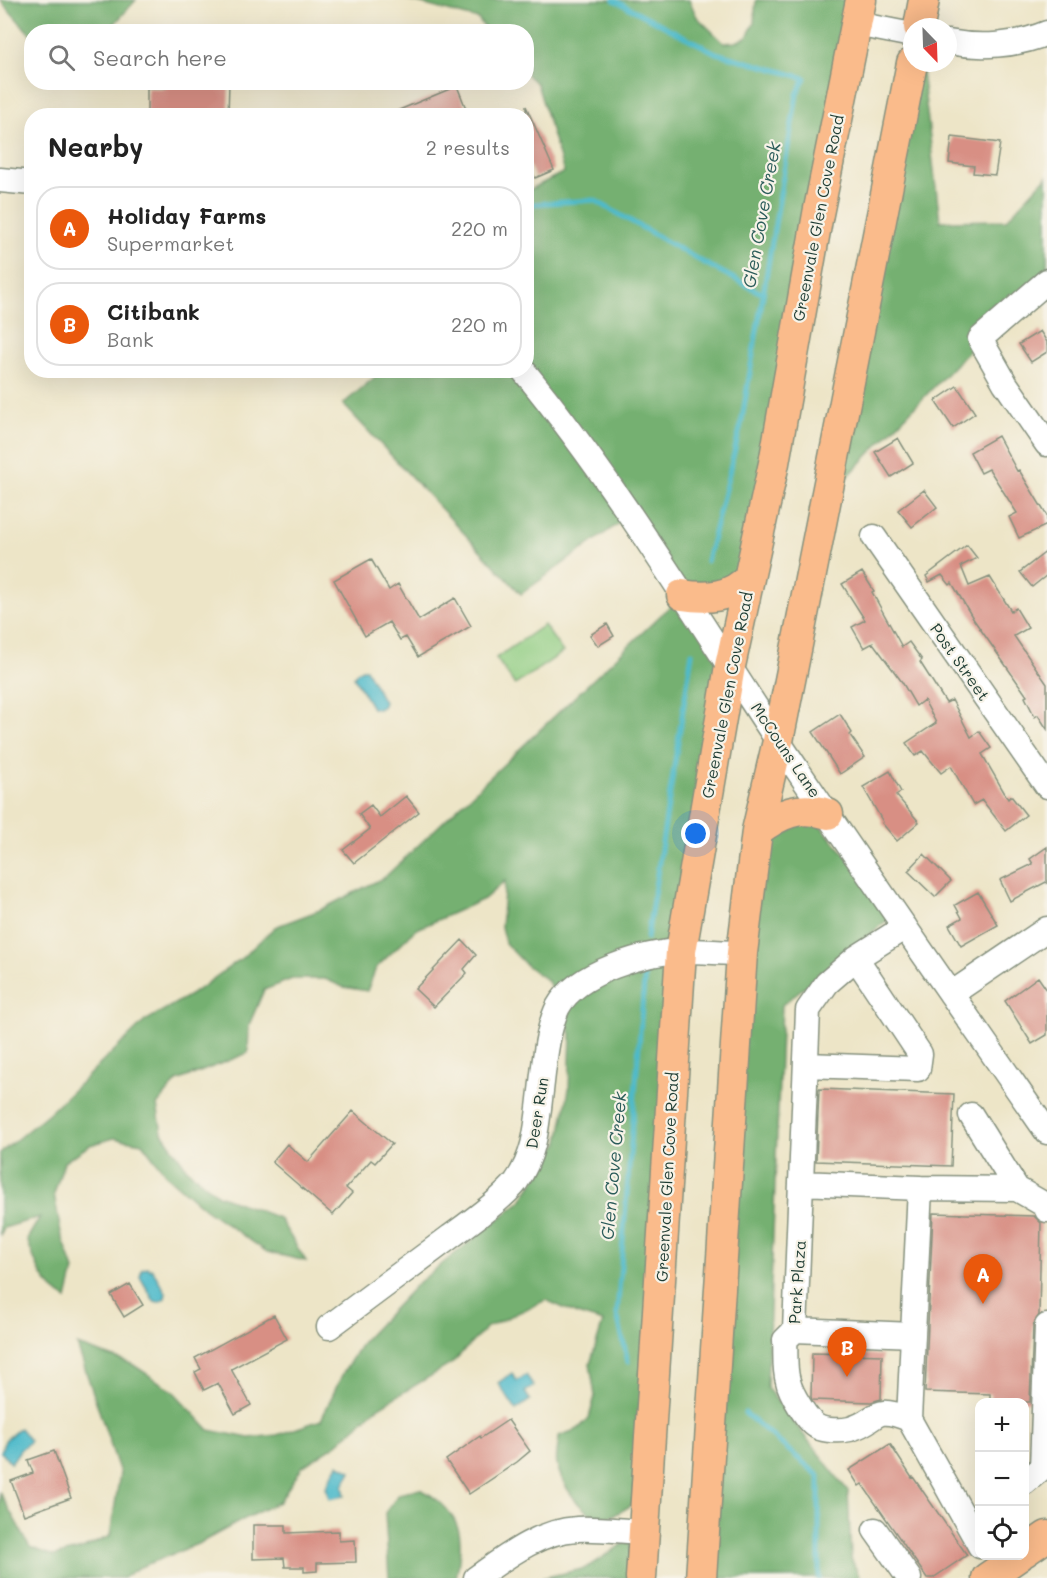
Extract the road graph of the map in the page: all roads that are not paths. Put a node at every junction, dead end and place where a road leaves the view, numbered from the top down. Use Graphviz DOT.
graph roads {
  1 [pos="924,0"];
  2 [pos="859,12"];
  3 [pos="921,18"];
  4 [pos="903,31"];
  5 [pos="1047,33"];
  6 [pos="957,43"];
  7 [pos="910,72"];
  8 [pos="0,180"];
  9 [pos="24,182"];
  10 [pos="1047,281"];
  11 [pos="530,378"];
  12 [pos="1047,444"];
  13 [pos="874,537"];
  14 [pos="749,578"];
  15 [pos="682,595"];
  16 [pos="730,666"];
  17 [pos="778,741"];
  18 [pos="1047,786"];
  19 [pos="828,814"];
  20 [pos="757,831"];
  21 [pos="905,927"];
  22 [pos="1047,929"];
  23 [pos="681,951"];
  24 [pos="742,953"];
  25 [pos="856,958"];
  26 [pos="951,994"];
  27 [pos="806,1065"];
  28 [pos="971,1115"];
  29 [pos="1047,1132"];
  30 [pos="801,1183"];
  31 [pos="920,1188"];
  32 [pos="1017,1190"];
  33 [pos="1047,1209"];
  34 [pos="1047,1326"];
  35 [pos="329,1327"];
  36 [pos="795,1330"];
  37 [pos="913,1335"];
  38 [pos="909,1419"];
  39 [pos="1029,1479"];
  40 [pos="975,1529"];
  41 [pos="875,1530"];
  42 [pos="643,1532"];
  43 [pos="1047,1536"];
  44 [pos="1029,1549"];
  45 [pos="1012,1560"];
  46 [pos="991,1571"];
  47 [pos="476,1578"];
  48 [pos="641,1578"];
  49 [pos="701,1578"];
  50 [pos="909,1578"];
  1 -- 3 [label="main road"];
  2 -- 4 [label="street"];
  2 -- 14 [label="main road, Greenvale Glen Cove Road"];
  5 -- 6 [label="street"];
  7 -- 17 [label="main road"];
  8 -- 9 [label="street"];
  10 -- 12 [label="street"];
  11 -- 15 [label="street, McCouns Lane"];
  13 -- 18 [label="street, Post Street"];
  14 -- 15 [label="main road"];
  14 -- 16 [label="main road, Greenvale Glen Cove Road"];
  15 -- 16 [label="street, McCouns Lane"];
  16 -- 17 [label="street, McCouns Lane"];
  16 -- 23 [label="main road, Greenvale Glen Cove Road"];
  17 -- 19 [label="street, McCouns Lane"];
  17 -- 20 [label="main road"];
  19 -- 20 [label="main road"];
  19 -- 21 [label="street, McCouns Lane"];
  20 -- 24 [label="main road"];
  21 -- 25 [label="street, Park Plaza"];
  21 -- 26 [label="street, McCouns Lane"];
  22 -- 26 [label="street"];
  23 -- 24 [label="street, Deer Run"];
  23 -- 35 [label="street, Deer Run"];
  23 -- 42 [label="main road, Greenvale Glen Cove Road"];
  24 -- 49 [label="main road"];
  25 -- 27 [label="street, Park Plaza"];
  25 -- 27 [label="street"];
  26 -- 29 [label="street, McCouns Lane"];
  27 -- 30 [label="street, Park Plaza"];
  28 -- 32 [label="street"];
  30 -- 31 [label="street"];
  30 -- 36 [label="street, Park Plaza"];
  31 -- 32 [label="street"];
  31 -- 37 [label="street"];
  32 -- 33 [label="street"];
  34 -- 39 [label="street"];
  36 -- 37 [label="street"];
  36 -- 38 [label="street, Park Plaza"];
  37 -- 38 [label="street"];
  38 -- 40 [label="street"];
  41 -- 50 [label="street"];
  42 -- 47 [label="street"];
  42 -- 48 [label="main road, Greenvale Glen Cove Road"];
  43 -- 44 [label="main road"];
  45 -- 46 [label="main road"];
}
